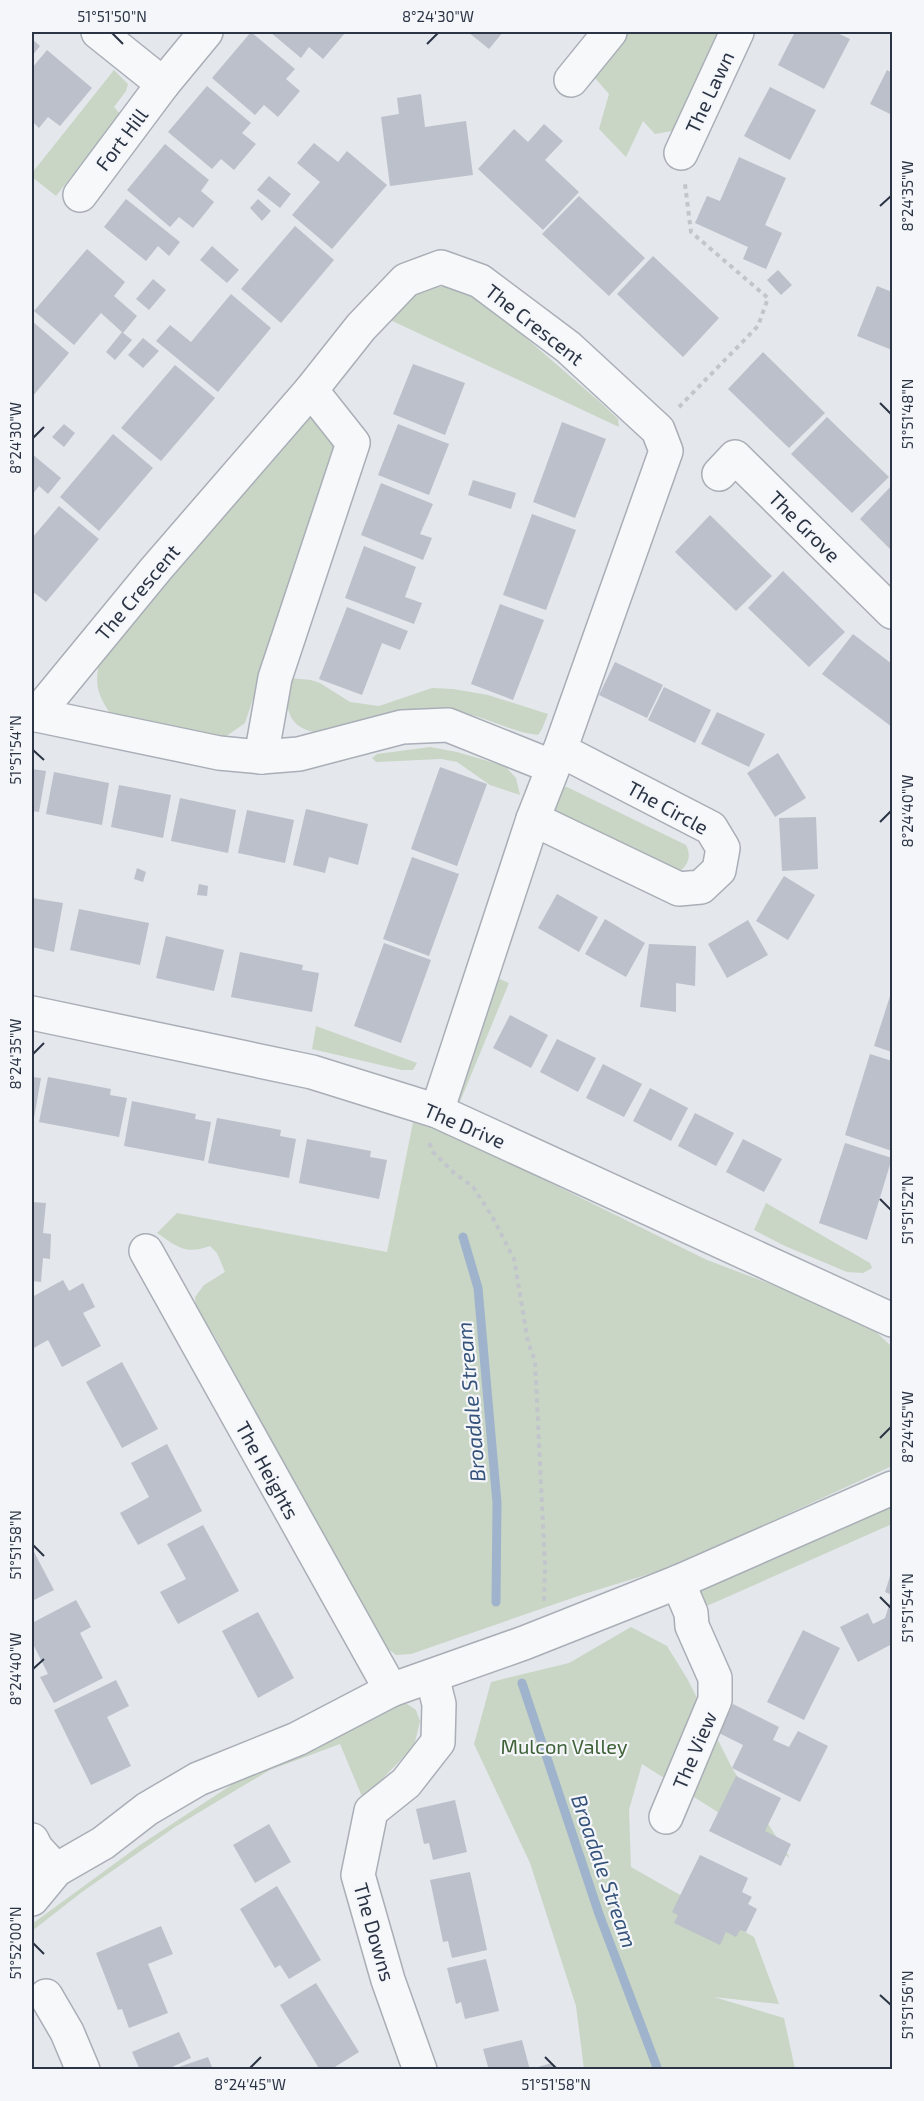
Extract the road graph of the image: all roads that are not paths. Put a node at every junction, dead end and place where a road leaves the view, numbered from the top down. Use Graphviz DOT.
graph roads {
  1 [pos="98,32"];
  2 [pos="206,32"];
  3 [pos="610,32"];
  4 [pos="737,32"];
  5 [pos="571,80"];
  6 [pos="163,84"];
  7 [pos="681,153"];
  8 [pos="80,195"];
  9 [pos="311,390"];
  10 [pos="719,474"];
  11 [pos="892,612"];
  12 [pos="34,714"];
  13 [pos="261,757"];
  14 [pos="557,759"];
  15 [pos="532,819"];
  16 [pos="32,1013"];
  17 [pos="437,1111"];
  18 [pos="146,1251"];
  19 [pos="883,1316"];
  20 [pos="892,1488"];
  21 [pos="678,1582"];
  22 [pos="432,1676"];
  23 [pos="391,1690"];
  24 [pos="666,1817"];
  25 [pos="32,1840"];
  26 [pos="56,1870"];
  27 [pos="32,1899"];
  28 [pos="46,1996"];
  29 [pos="83,2070"];
  30 [pos="420,2070"];
  1 -- 6 [label="street"];
  2 -- 6 [label="street, Fort Hill"];
  3 -- 5 [label="street"];
  4 -- 7 [label="street, The Lawn"];
  6 -- 8 [label="street, Fort Hill"];
  9 -- 12 [label="street, The Crescent"];
  9 -- 13 [label="street"];
  9 -- 14 [label="street, The Crescent"];
  10 -- 11 [label="street, The Grove"];
  12 -- 13 [label="street, The Crescent"];
  13 -- 14 [label="street, The Crescent"];
  14 -- 15 [label="street"];
  14 -- 15 [label="street, The Circle"];
  15 -- 17 [label="street"];
  16 -- 17 [label="street, The Drive"];
  17 -- 19 [label="street, The Drive"];
  18 -- 23 [label="street, The Heights"];
  20 -- 21 [label="street"];
  21 -- 22 [label="street"];
  21 -- 24 [label="street, The View"];
  22 -- 23 [label="street"];
  22 -- 30 [label="street, The Downs"];
  23 -- 26 [label="street"];
  25 -- 26 [label="street"];
  26 -- 27 [label="street"];
  28 -- 29 [label="street"];
}
